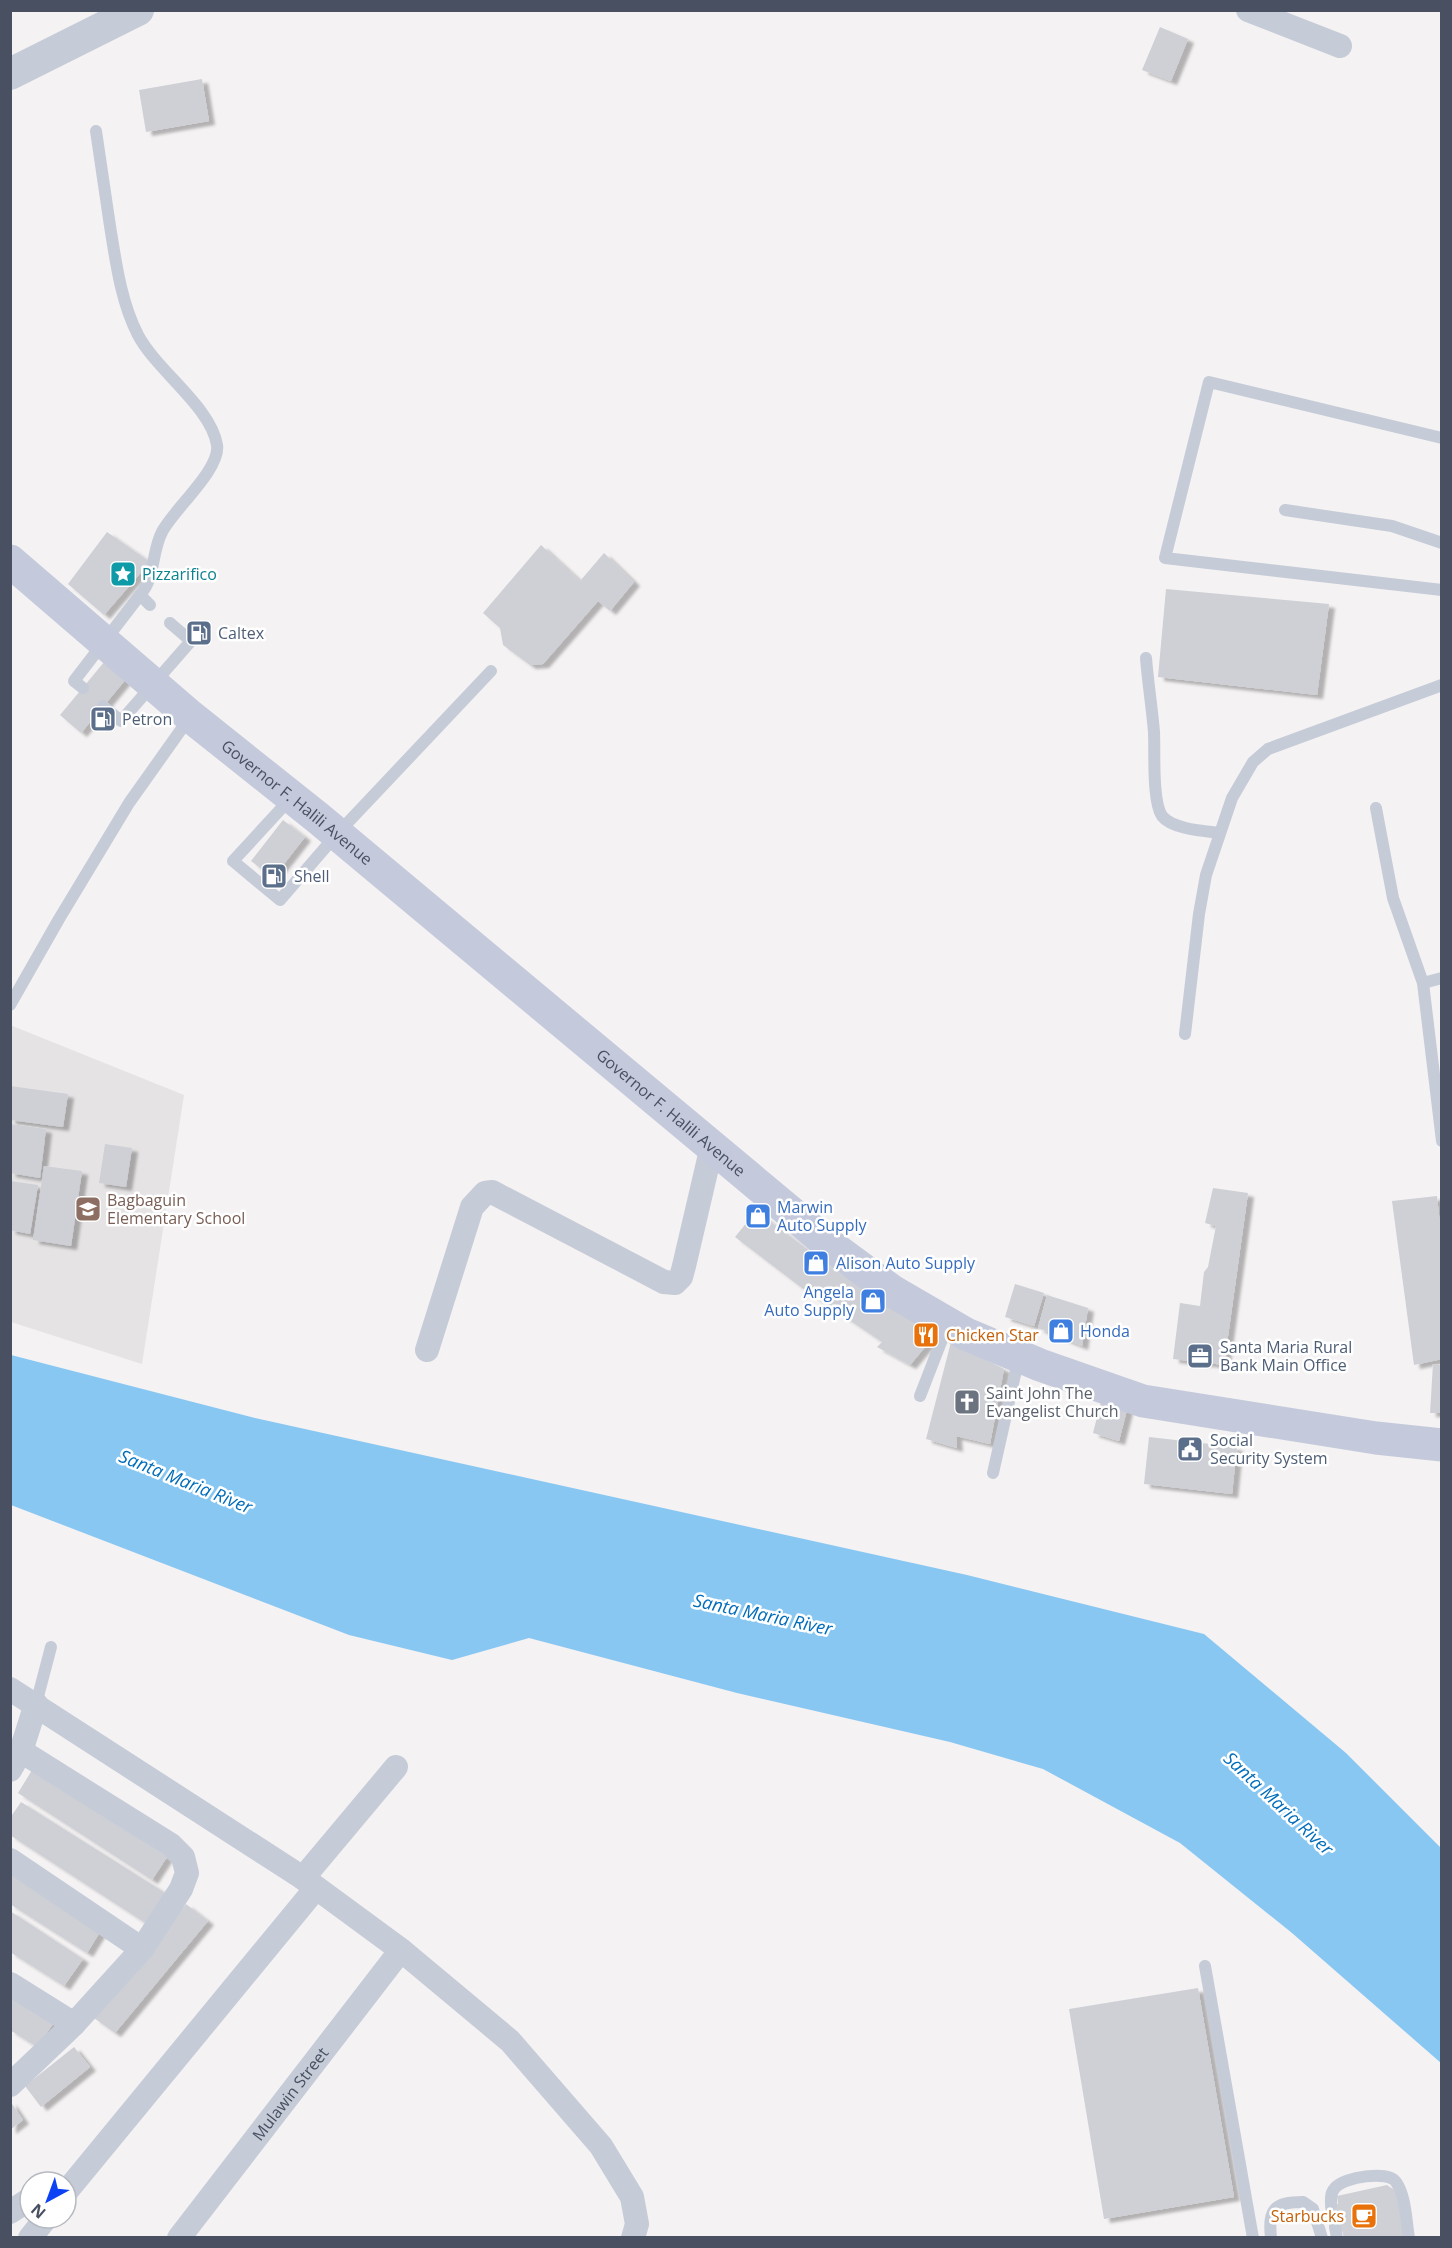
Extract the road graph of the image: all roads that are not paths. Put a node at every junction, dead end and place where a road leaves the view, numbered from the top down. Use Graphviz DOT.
graph roads {
  1 [pos="138,10"];
  2 [pos="1248,10"];
  3 [pos="1341,46"];
  4 [pos="10,74"];
  5 [pos="96,131"];
  6 [pos="1442,438"];
  7 [pos="1285,510"];
  8 [pos="1442,543"];
  9 [pos="10,561"];
  10 [pos="1442,590"];
  11 [pos="140,596"];
  12 [pos="150,605"];
  13 [pos="170,623"];
  14 [pos="104,641"];
  15 [pos="1146,658"];
  16 [pos="491,671"];
  17 [pos="153,684"];
  18 [pos="1442,685"];
  19 [pos="82,688"];
  20 [pos="103,706"];
  21 [pos="190,716"];
  22 [pos="292,797"];
  23 [pos="1376,808"];
  24 [pos="1220,833"];
  25 [pos="338,834"];
  26 [pos="1442,978"];
  27 [pos="1422,983"];
  28 [pos="10,1005"];
  29 [pos="1185,1034"];
  30 [pos="1442,1141"];
  31 [pos="712,1146"];
  32 [pos="948,1323"];
  33 [pos="427,1350"];
  34 [pos="1019,1356"];
  35 [pos="920,1396"];
  36 [pos="1442,1445"];
  37 [pos="993,1473"];
  38 [pos="51,1647"];
  39 [pos="10,1689"];
  40 [pos="36,1704"];
  41 [pos="16,1760"];
  42 [pos="396,1767"];
  43 [pos="10,1860"];
  44 [pos="309,1883"];
  45 [pos="142,1949"];
  46 [pos="401,1950"];
  47 [pos="1205,1965"];
  48 [pos="10,1983"];
  49 [pos="74,2024"];
  50 [pos="10,2085"];
  51 [pos="78,2171"];
  52 [pos="1331,2205"];
  53 [pos="179,2238"];
  54 [pos="633,2238"];
  55 [pos="1253,2238"];
  56 [pos="1271,2238"];
  57 [pos="1322,2238"];
  58 [pos="1409,2238"];
  1 -- 4 [label="street"];
  2 -- 3 [label="street"];
  5 -- 11 [label="lane"];
  6 -- 10 [label="lane"];
  7 -- 8 [label="lane"];
  9 -- 14 [label="main road, Governor F. Halili Avenue"];
  11 -- 12 [label="lane"];
  11 -- 14 [label="lane"];
  13 -- 17 [label="lane"];
  14 -- 17 [label="main road, Governor F. Halili Avenue"];
  14 -- 19 [label="lane"];
  15 -- 24 [label="lane"];
  16 -- 25 [label="lane"];
  17 -- 20 [label="lane"];
  17 -- 21 [label="main road, Governor F. Halili Avenue"];
  18 -- 24 [label="lane"];
  21 -- 22 [label="main road, Governor F. Halili Avenue"];
  21 -- 28 [label="lane"];
  22 -- 25 [label="main road, Governor F. Halili Avenue"];
  22 -- 25 [label="lane"];
  23 -- 27 [label="lane"];
  24 -- 29 [label="lane"];
  25 -- 31 [label="main road, Governor F. Halili Avenue"];
  26 -- 27 [label="lane"];
  27 -- 30 [label="lane"];
  31 -- 32 [label="main road, Governor F. Halili Avenue"];
  31 -- 33 [label="street"];
  32 -- 34 [label="main road, Governor F. Halili Avenue"];
  32 -- 35 [label="lane"];
  34 -- 36 [label="main road, Governor F. Halili Avenue"];
  34 -- 37 [label="lane"];
  38 -- 40 [label="lane"];
  39 -- 40 [label="street"];
  40 -- 41 [label="street"];
  40 -- 44 [label="street"];
  41 -- 45 [label="street"];
  42 -- 44 [label="street"];
  43 -- 45 [label="street"];
  44 -- 46 [label="street"];
  44 -- 51 [label="street"];
  45 -- 49 [label="street"];
  46 -- 53 [label="street, Mulawin Street"];
  46 -- 54 [label="street"];
  47 -- 55 [label="lane"];
  48 -- 49 [label="street"];
  49 -- 50 [label="street"];
  52 -- 58 [label="lane"];
  56 -- 57 [label="lane"];
}
